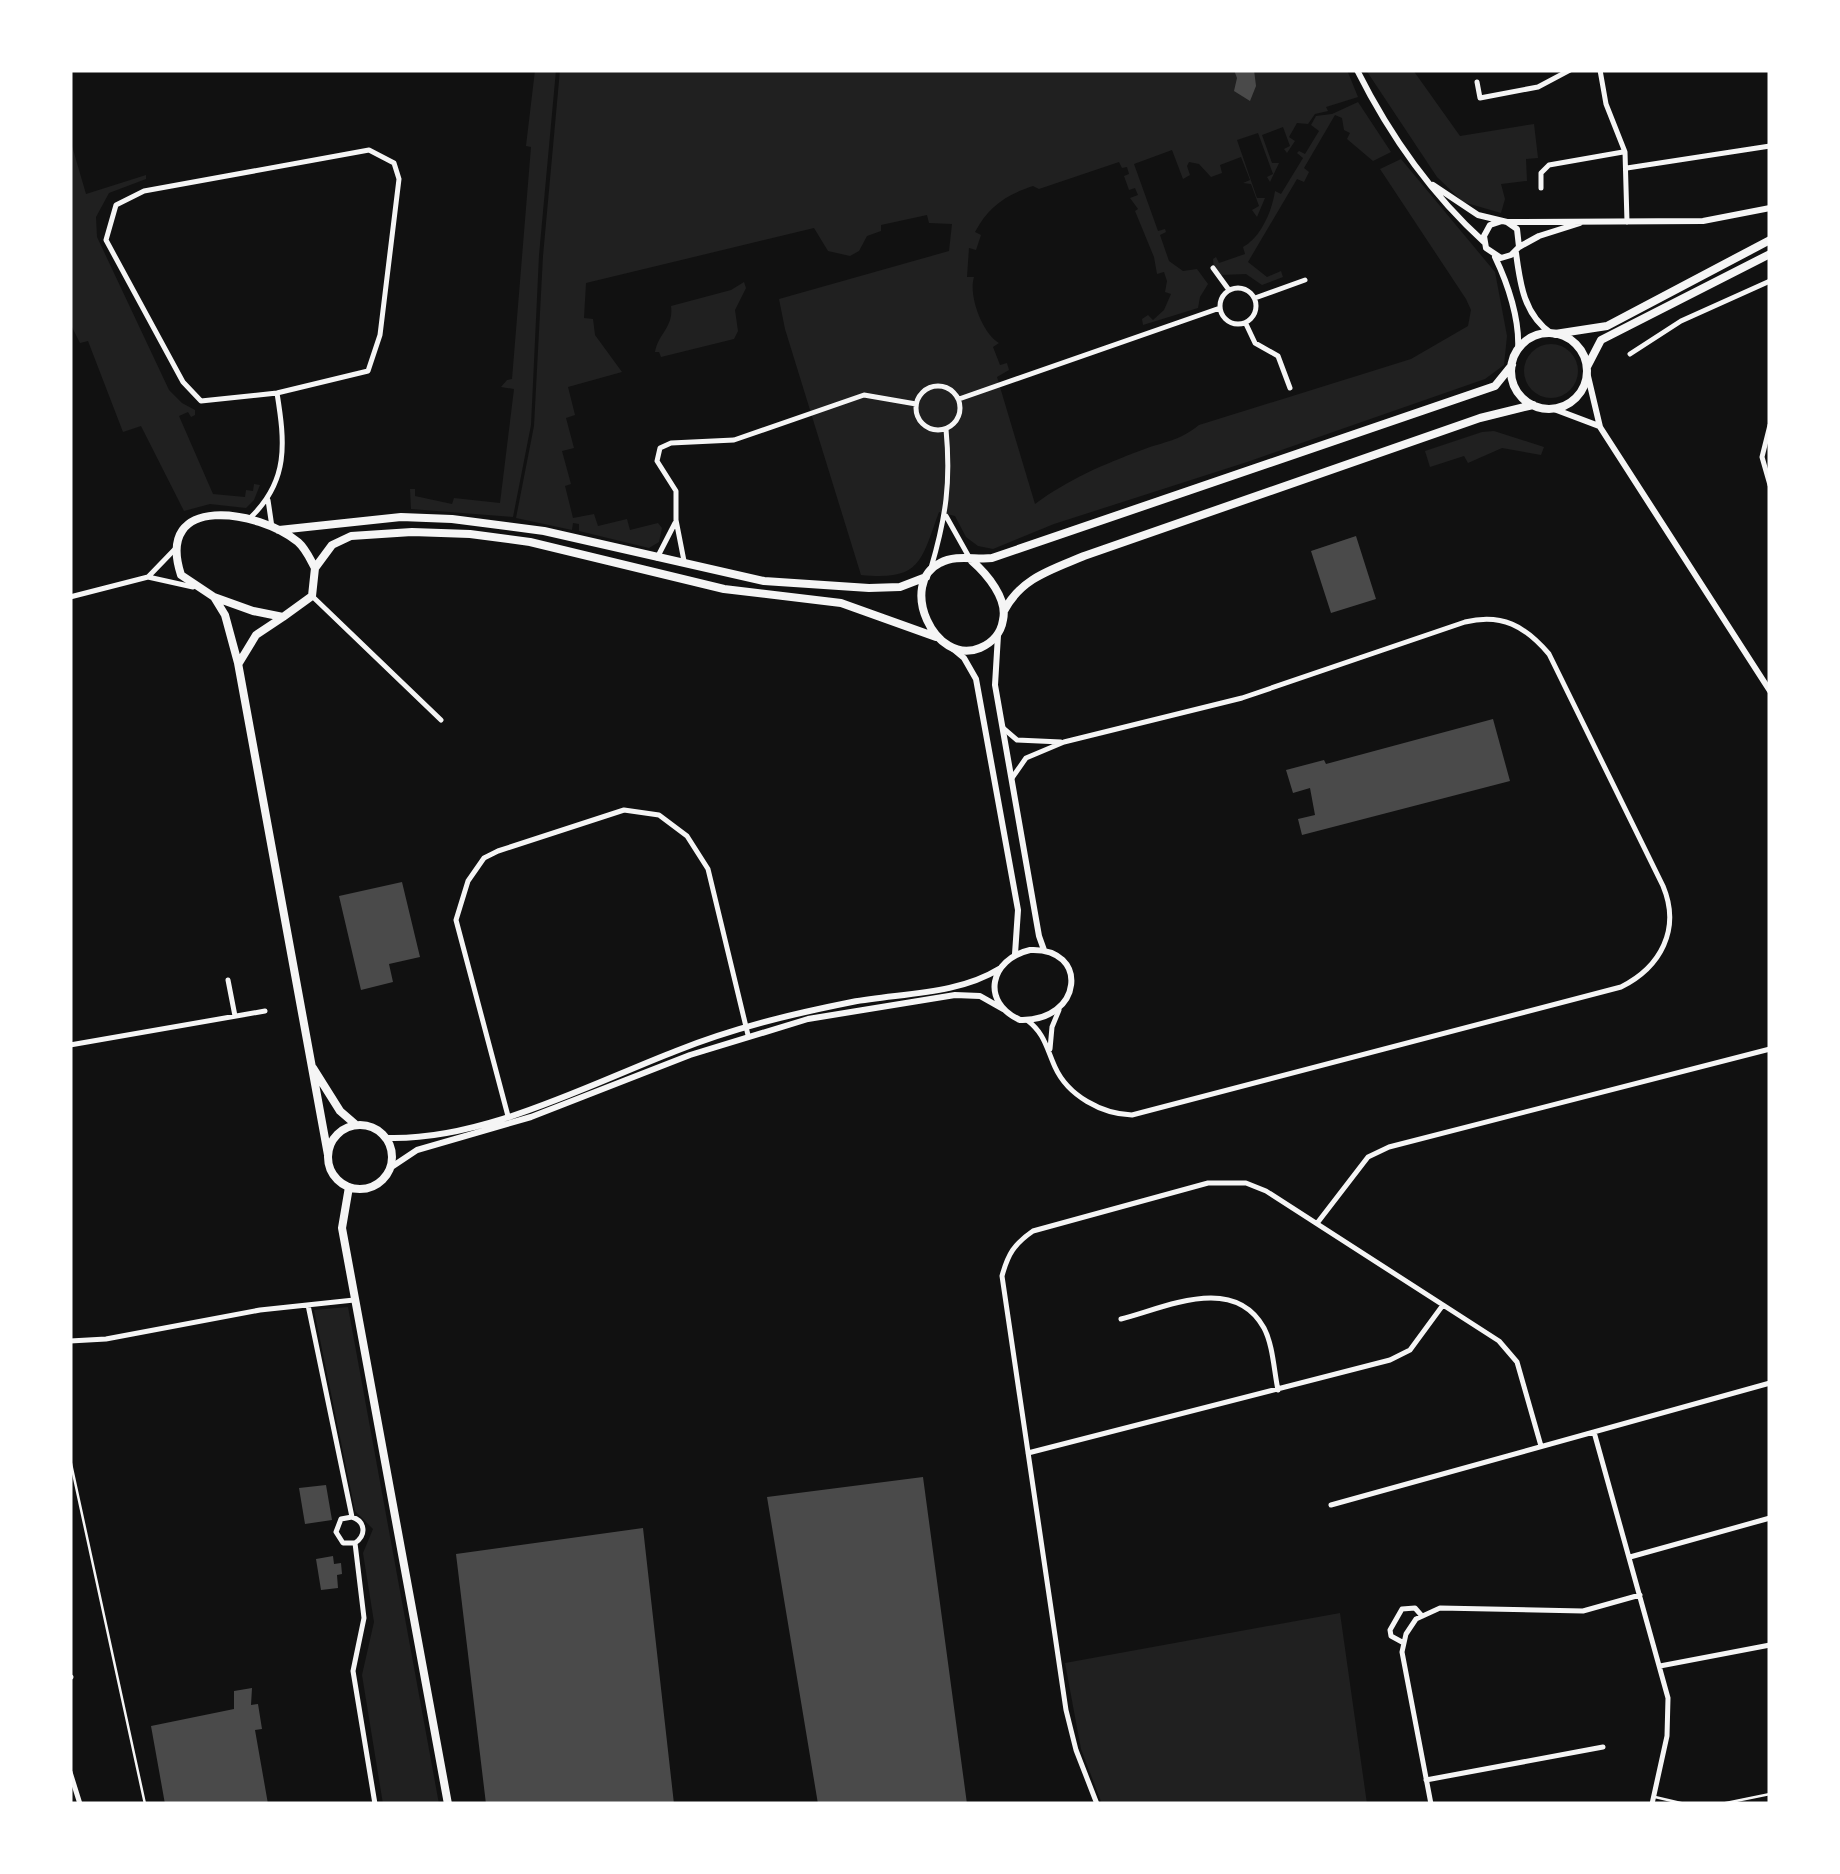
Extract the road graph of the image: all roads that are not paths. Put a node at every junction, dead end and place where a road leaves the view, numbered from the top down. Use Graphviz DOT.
graph roads {
  1 [pos="1357,70"];
  2 [pos="1570,70"];
  3 [pos="1600,70"];
  4 [pos="1477,82"];
  5 [pos="1770,146"];
  6 [pos="1624,152"];
  7 [pos="1627,168"];
  8 [pos="1424,178"];
  9 [pos="1542,188"];
  10 [pos="1770,208"];
  11 [pos="1504,221"];
  12 [pos="1586,221"];
  13 [pos="1627,222"];
  14 [pos="1770,240"];
  15 [pos="1484,242"];
  16 [pos="1517,249"];
  17 [pos="1770,254"];
  18 [pos="1495,256"];
  19 [pos="1213,268"];
  20 [pos="1306,280"];
  21 [pos="1770,281"];
  22 [pos="1229,290"];
  23 [pos="1255,298"];
  24 [pos="1220,308"];
  25 [pos="1245,323"];
  26 [pos="1554,334"];
  27 [pos="1518,350"];
  28 [pos="1630,354"];
  29 [pos="1512,365"];
  30 [pos="1587,370"];
  31 [pos="1290,388"];
  32 [pos="277,393"];
  33 [pos="959,400"];
  34 [pos="916,404"];
  35 [pos="1533,405"];
  36 [pos="1554,409"];
  37 [pos="1770,425"];
  38 [pos="1600,427"];
  39 [pos="946,429"];
  40 [pos="1770,485"];
  41 [pos="268,500"];
  42 [pos="946,516"];
  43 [pos="248,520"];
  44 [pos="676,520"];
  45 [pos="274,529"];
  46 [pos="176,548"];
  47 [pos="657,558"];
  48 [pos="971,560"];
  49 [pos="685,564"];
  50 [pos="315,568"];
  51 [pos="929,573"];
  52 [pos="148,577"];
  53 [pos="196,588"];
  54 [pos="312,596"];
  55 [pos="214,597"];
  56 [pos="70,598"];
  57 [pos="1004,611"];
  58 [pos="284,617"];
  59 [pos="998,634"];
  60 [pos="936,637"];
  61 [pos="950,646"];
  62 [pos="238,663"];
  63 [pos="1767,681"];
  64 [pos="1770,691"];
  65 [pos="442,720"];
  66 [pos="1002,728"];
  67 [pos="1064,742"];
  68 [pos="1012,778"];
  69 [pos="1044,950"];
  70 [pos="1015,954"];
  71 [pos="999,969"];
  72 [pos="228,980"];
  73 [pos="1003,1009"];
  74 [pos="1059,1010"];
  75 [pos="264,1011"];
  76 [pos="235,1016"];
  77 [pos="1028,1020"];
  78 [pos="747,1031"];
  79 [pos="70,1046"];
  80 [pos="1770,1049"];
  81 [pos="1050,1052"];
  82 [pos="307,1055"];
  83 [pos="509,1120"];
  84 [pos="355,1124"];
  85 [pos="387,1138"];
  86 [pos="328,1155"];
  87 [pos="390,1168"];
  88 [pos="348,1187"];
  89 [pos="1318,1222"];
  90 [pos="354,1300"];
  91 [pos="308,1305"];
  92 [pos="1443,1305"];
  93 [pos="1121,1319"];
  94 [pos="70,1341"];
  95 [pos="1770,1384"];
  96 [pos="1278,1390"];
  97 [pos="1594,1432"];
  98 [pos="1541,1446"];
  99 [pos="1028,1452"];
  100 [pos="1331,1505"];
  101 [pos="352,1516"];
  102 [pos="1770,1518"];
  103 [pos="356,1543"];
  104 [pos="1630,1557"];
  105 [pos="1640,1595"];
  106 [pos="1422,1616"];
  107 [pos="1402,1642"];
  108 [pos="1770,1645"];
  109 [pos="1660,1666"];
  110 [pos="1604,1747"];
  111 [pos="70,1772"];
  112 [pos="1426,1780"];
  113 [pos="1770,1794"];
  114 [pos="1653,1800"];
  115 [pos="80,1804"];
  116 [pos="375,1804"];
  117 [pos="448,1804"];
  118 [pos="1098,1804"];
  119 [pos="1431,1804"];
  120 [pos="1685,1804"];
  121 [pos="1721,1804"];
  1 -- 8 [label="street"];
  2 -- 4 [label="street"];
  3 -- 6 [label="street"];
  5 -- 7 [label="street"];
  6 -- 7 [label="street"];
  6 -- 9 [label="street"];
  7 -- 13 [label="street"];
  8 -- 11 [label="street"];
  8 -- 15 [label="street"];
  10 -- 13 [label="street"];
  11 -- 12 [label="street"];
  11 -- 15 [label="street"];
  11 -- 16 [label="street"];
  12 -- 13 [label="street"];
  12 -- 16 [label="street"];
  14 -- 26 [label="main road"];
  15 -- 18 [label="street"];
  16 -- 18 [label="street"];
  16 -- 26 [label="street"];
  17 -- 30 [label="main road"];
  18 -- 27 [label="street"];
  19 -- 22 [label="street"];
  20 -- 23 [label="street"];
  21 -- 28 [label="street"];
  22 -- 23 [label="street"];
  22 -- 24 [label="street"];
  23 -- 25 [label="street"];
  24 -- 25 [label="street"];
  24 -- 33 [label="street"];
  25 -- 31 [label="street"];
  26 -- 27 [label="main road"];
  26 -- 30 [label="main road"];
  27 -- 29 [label="main road"];
  29 -- 35 [label="main road"];
  29 -- 48 [label="main road"];
  30 -- 36 [label="main road"];
  30 -- 38 [label="street"];
  32 -- 32 [label="street"];
  32 -- 41 [label="street"];
  33 -- 34 [label="street"];
  33 -- 39 [label="street"];
  34 -- 39 [label="street"];
  34 -- 44 [label="street"];
  35 -- 36 [label="main road"];
  35 -- 57 [label="main road"];
  36 -- 38 [label="street"];
  37 -- 40 [label="street"];
  38 -- 63 [label="street"];
  39 -- 42 [label="street"];
  41 -- 43 [label="street"];
  41 -- 45 [label="street"];
  42 -- 48 [label="street"];
  42 -- 51 [label="street"];
  43 -- 45 [label="main road"];
  43 -- 46 [label="main road"];
  44 -- 47 [label="street"];
  44 -- 49 [label="street"];
  45 -- 47 [label="main road"];
  45 -- 50 [label="main road"];
  46 -- 52 [label="street"];
  46 -- 53 [label="main road"];
  47 -- 49 [label="main road"];
  48 -- 51 [label="main road"];
  48 -- 57 [label="main road"];
  49 -- 51 [label="main road"];
  50 -- 54 [label="main road"];
  50 -- 60 [label="main road"];
  51 -- 60 [label="main road"];
  52 -- 53 [label="street"];
  52 -- 56 [label="street"];
  53 -- 55 [label="main road"];
  54 -- 58 [label="main road"];
  54 -- 65 [label="street"];
  55 -- 58 [label="main road"];
  55 -- 62 [label="main road"];
  57 -- 59 [label="main road"];
  58 -- 62 [label="main road"];
  59 -- 61 [label="main road"];
  59 -- 66 [label="street"];
  60 -- 61 [label="main road"];
  61 -- 70 [label="street"];
  62 -- 82 [label="main road"];
  63 -- 64 [label="street"];
  66 -- 67 [label="street"];
  66 -- 68 [label="street"];
  67 -- 68 [label="street"];
  67 -- 81 [label="street"];
  68 -- 69 [label="street"];
  69 -- 70 [label="street"];
  69 -- 74 [label="street"];
  70 -- 71 [label="street"];
  71 -- 73 [label="street"];
  71 -- 78 [label="street"];
  72 -- 76 [label="street"];
  73 -- 77 [label="street"];
  73 -- 78 [label="street"];
  74 -- 77 [label="street"];
  74 -- 81 [label="street"];
  75 -- 76 [label="street"];
  76 -- 79 [label="street"];
  77 -- 81 [label="street"];
  78 -- 83 [label="street"];
  78 -- 83 [label="street"];
  80 -- 89 [label="street"];
  82 -- 84 [label="main road"];
  82 -- 86 [label="main road"];
  83 -- 85 [label="street"];
  83 -- 87 [label="street"];
  84 -- 85 [label="main road"];
  84 -- 86 [label="main road"];
  85 -- 87 [label="main road"];
  86 -- 88 [label="main road"];
  87 -- 88 [label="main road"];
  88 -- 90 [label="main road"];
  89 -- 92 [label="street"];
  89 -- 99 [label="street"];
  90 -- 91 [label="street"];
  90 -- 117 [label="main road"];
  91 -- 94 [label="street"];
  91 -- 101 [label="street"];
  92 -- 96 [label="street"];
  92 -- 98 [label="street"];
  93 -- 96 [label="street"];
  95 -- 97 [label="street"];
  96 -- 99 [label="street"];
  97 -- 98 [label="street"];
  97 -- 104 [label="street"];
  98 -- 100 [label="street"];
  99 -- 118 [label="street"];
  101 -- 103 [label="street"];
  101 -- 103 [label="street"];
  102 -- 104 [label="street"];
  103 -- 116 [label="street"];
  104 -- 105 [label="street"];
  105 -- 106 [label="street"];
  105 -- 109 [label="street"];
  106 -- 107 [label="street"];
  106 -- 107 [label="street"];
  107 -- 112 [label="street"];
  108 -- 109 [label="street"];
  109 -- 114 [label="street"];
  110 -- 112 [label="street"];
  111 -- 115 [label="street"];
  112 -- 119 [label="street"];
  113 -- 121 [label="lane"];
  114 -- 120 [label="lane"];
}
